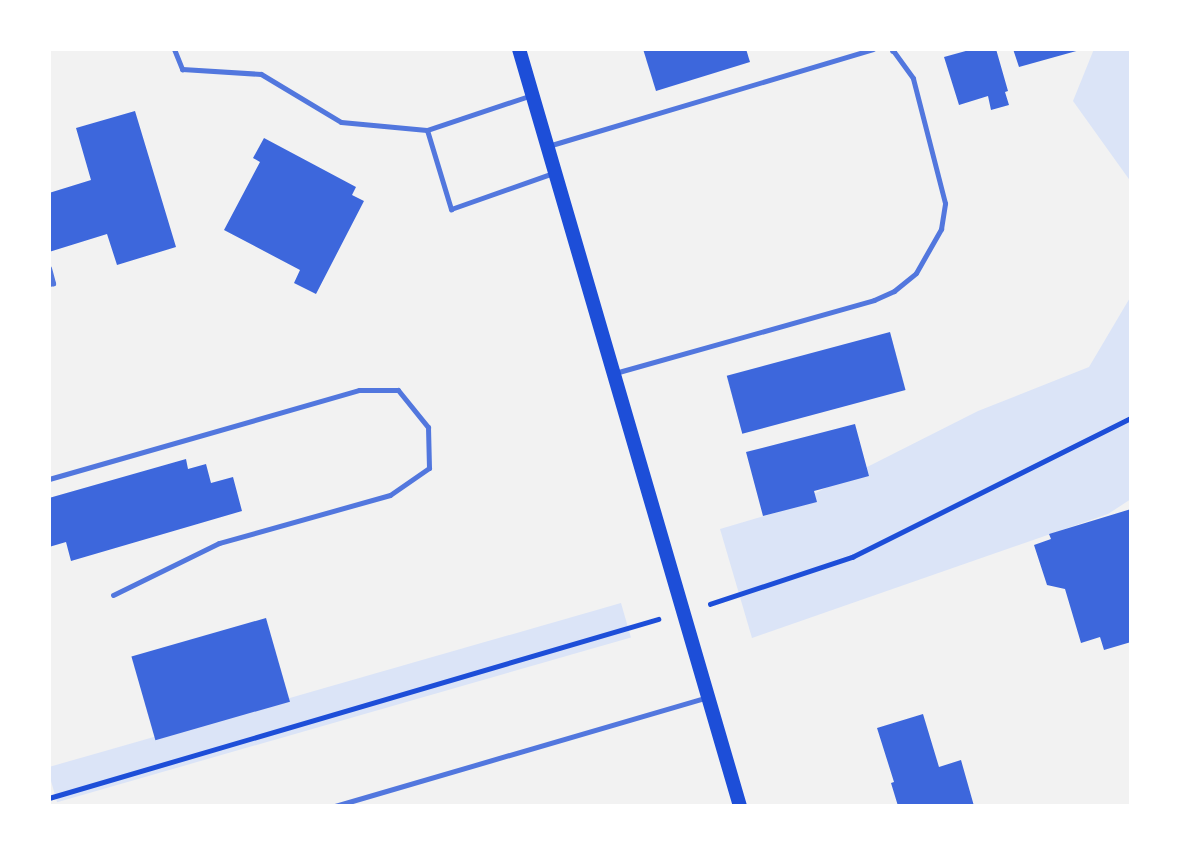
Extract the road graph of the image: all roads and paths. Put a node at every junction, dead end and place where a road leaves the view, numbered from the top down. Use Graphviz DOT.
graph roads {
  1 [pos="174,49"];
  2 [pos="519,49"];
  3 [pos="873,49"];
  4 [pos="893,49"];
  5 [pos="533,95"];
  6 [pos="427,130"];
  7 [pos="548,146"];
  8 [pos="556,172"];
  9 [pos="49,268"];
  10 [pos="49,284"];
  11 [pos="615,373"];
  12 [pos="1131,418"];
  13 [pos="49,479"];
  14 [pos="113,595"];
  15 [pos="683,612"];
  16 [pos="708,697"];
  17 [pos="49,798"];
  18 [pos="335,806"];
  19 [pos="740,806"];
  1 -- 6 [label="lane"];
  2 -- 5 [label="main road"];
  3 -- 7 [label="lane"];
  4 -- 11 [label="lane"];
  5 -- 6 [label="lane"];
  5 -- 7 [label="main road"];
  6 -- 8 [label="lane"];
  7 -- 8 [label="main road"];
  8 -- 11 [label="main road"];
  9 -- 10 [label="lane"];
  11 -- 15 [label="main road"];
  12 -- 15 [label="path"];
  13 -- 14 [label="lane"];
  15 -- 16 [label="main road"];
  15 -- 17 [label="path"];
  16 -- 18 [label="lane"];
  16 -- 19 [label="main road"];
}
